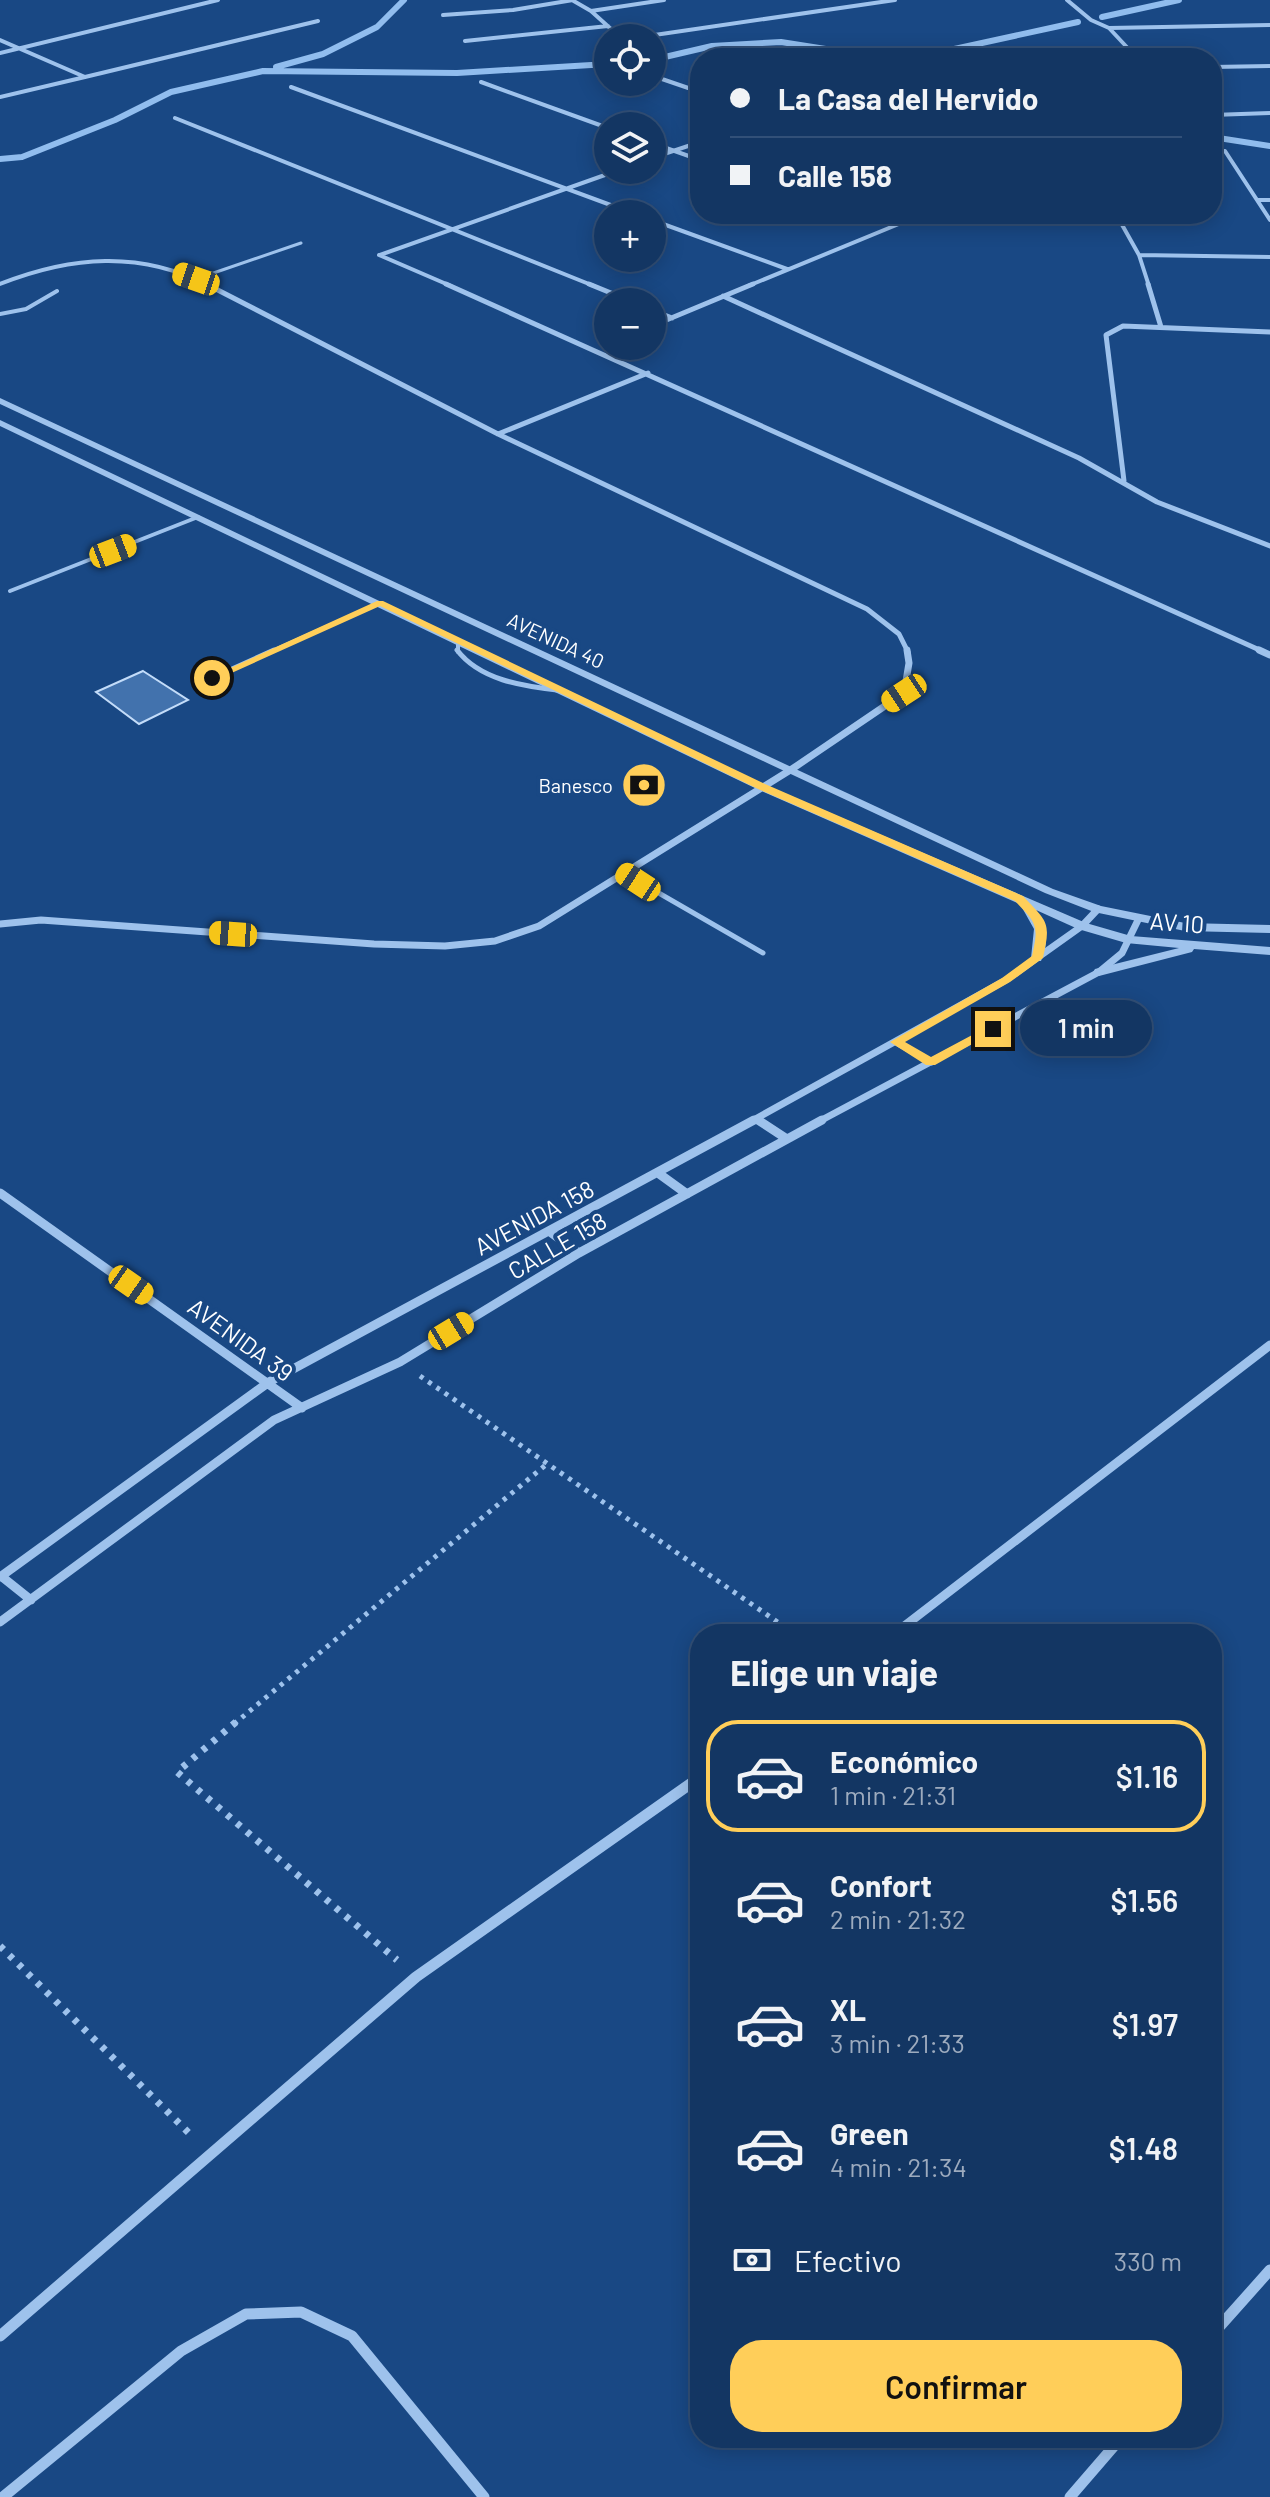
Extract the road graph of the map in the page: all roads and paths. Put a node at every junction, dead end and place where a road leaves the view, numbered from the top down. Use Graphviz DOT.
graph roads {
  1 [pos="218,0"];
  2 [pos="572,0"];
  3 [pos="664,0"];
  4 [pos="895,0"];
  5 [pos="1067,0"];
  6 [pos="591,11"];
  7 [pos="443,15"];
  8 [pos="318,21"];
  9 [pos="606,24"];
  10 [pos="1270,25"];
  11 [pos="594,27"];
  12 [pos="1109,28"];
  13 [pos="666,33"];
  14 [pos="0,40"];
  15 [pos="465,41"];
  16 [pos="20,48"];
  17 [pos="1128,48"];
  18 [pos="0,53"];
  19 [pos="1270,66"];
  20 [pos="1222,67"];
  21 [pos="85,77"];
  22 [pos="666,80"];
  23 [pos="481,82"];
  24 [pos="291,87"];
  25 [pos="690,89"];
  26 [pos="0,97"];
  27 [pos="1270,113"];
  28 [pos="1222,115"];
  29 [pos="175,118"];
  30 [pos="594,123"];
  31 [pos="690,145"];
  32 [pos="666,148"];
  33 [pos="673,151"];
  34 [pos="1222,151"];
  35 [pos="666,153"];
  36 [pos="690,157"];
  37 [pos="594,179"];
  38 [pos="566,189"];
  39 [pos="596,200"];
  40 [pos="1257,200"];
  41 [pos="1270,200"];
  42 [pos="1270,220"];
  43 [pos="889,224"];
  44 [pos="900,224"];
  45 [pos="1122,224"];
  46 [pos="666,225"];
  47 [pos="895,226"];
  48 [pos="452,229"];
  49 [pos="301,243"];
  50 [pos="1139,255"];
  51 [pos="1270,257"];
  52 [pos="788,269"];
  53 [pos="196,279"];
  54 [pos="0,284"];
  55 [pos="598,288"];
  56 [pos="57,291"];
  57 [pos="723,296"];
  58 [pos="0,314"];
  59 [pos="666,316"];
  60 [pos="672,318"];
  61 [pos="666,320"];
  62 [pos="1161,327"];
  63 [pos="1270,332"];
  64 [pos="594,348"];
  65 [pos="620,360"];
  66 [pos="648,373"];
  67 [pos="0,401"];
  68 [pos="0,423"];
  69 [pos="498,434"];
  70 [pos="1124,481"];
  71 [pos="198,517"];
  72 [pos="1270,546"];
  73 [pos="10,591"];
  74 [pos="380,603"];
  75 [pos="1270,655"];
  76 [pos="212,678"];
  77 [pos="792,769"];
  78 [pos="761,787"];
  79 [pos="624,873"];
  80 [pos="1019,899"];
  81 [pos="1098,909"];
  82 [pos="1139,918"];
  83 [pos="0,924"];
  84 [pos="1082,926"];
  85 [pos="1270,929"];
  86 [pos="1130,940"];
  87 [pos="1205,946"];
  88 [pos="1270,951"];
  89 [pos="763,953"];
  90 [pos="1037,958"];
  91 [pos="1099,972"];
  92 [pos="896,1042"];
  93 [pos="931,1062"];
  94 [pos="757,1119"];
  95 [pos="787,1139"];
  96 [pos="658,1173"];
  97 [pos="0,1193"];
  98 [pos="687,1194"];
  99 [pos="549,1231"];
  100 [pos="579,1253"];
  101 [pos="1270,1345"];
  102 [pos="400,1362"];
  103 [pos="269,1382"];
  104 [pos="302,1408"];
  105 [pos="548,1463"];
  106 [pos="0,1577"];
  107 [pos="31,1600"];
  108 [pos="0,1622"];
  109 [pos="781,1624"];
  110 [pos="907,1624"];
  111 [pos="690,1784"];
  112 [pos="0,1946"];
  113 [pos="416,1977"];
  114 [pos="211,2154"];
  115 [pos="1270,2270"];
  116 [pos="1222,2324"];
  117 [pos="0,2336"];
  118 [pos="1112,2448"];
  119 [pos="3,2497"];
  120 [pos="484,2497"];
  121 [pos="1070,2497"];
  1 -- 16 [label="street"];
  2 -- 6 [label="street"];
  2 -- 7 [label="street"];
  3 -- 6 [label="street"];
  4 -- 13 [label="street"];
  5 -- 12 [label="street"];
  6 -- 9 [label="street"];
  8 -- 21 [label="street"];
  10 -- 12 [label="street"];
  11 -- 15 [label="street"];
  12 -- 17 [label="street"];
  14 -- 16 [label="street"];
  16 -- 18 [label="street"];
  16 -- 21 [label="street"];
  19 -- 20 [label="street"];
  21 -- 26 [label="street"];
  22 -- 25 [label="street"];
  23 -- 30 [label="street"];
  24 -- 38 [label="street"];
  27 -- 28 [label="street"];
  29 -- 48 [label="street"];
  31 -- 33 [label="street"];
  32 -- 33 [label="street"];
  33 -- 35 [label="street"];
  33 -- 36 [label="street"];
  34 -- 40 [label="street"];
  37 -- 38 [label="street"];
  38 -- 39 [label="street"];
  38 -- 48 [label="street"];
  40 -- 41 [label="street"];
  40 -- 42 [label="street"];
  43 -- 47 [label="street"];
  44 -- 47 [label="street"];
  45 -- 50 [label="street"];
  46 -- 52 [label="street"];
  47 -- 52 [label="street"];
  48 -- 55 [label="street"];
  48 -- 64 [label="street"];
  49 -- 53 [label="lane"];
  50 -- 51 [label="street"];
  50 -- 62 [label="street"];
  52 -- 57 [label="street"];
  53 -- 54 [label="street"];
  53 -- 69 [label="street"];
  56 -- 58 [label="lane"];
  57 -- 60 [label="street"];
  57 -- 70 [label="street"];
  59 -- 60 [label="street"];
  60 -- 61 [label="street"];
  62 -- 63 [label="street"];
  62 -- 70 [label="street"];
  65 -- 66 [label="street"];
  66 -- 69 [label="street"];
  66 -- 75 [label="street"];
  67 -- 77 [label="street, AVENIDA 40"];
  68 -- 71 [label="street, AVENIDA 40"];
  69 -- 77 [label="street"];
  70 -- 72 [label="street"];
  71 -- 73 [label="lane"];
  71 -- 74 [label="street, AVENIDA 40"];
  74 -- 76 [label="lane"];
  74 -- 78 [label="street, AVENIDA 40"];
  77 -- 78 [label="street"];
  77 -- 81 [label="street, AVENIDA 40"];
  78 -- 79 [label="street"];
  78 -- 80 [label="street, AVENIDA 40"];
  79 -- 83 [label="street"];
  79 -- 89 [label="lane"];
  80 -- 84 [label="street, AVENIDA 40"];
  80 -- 90 [label="street"];
  81 -- 82 [label="street, AVENIDA 40"];
  81 -- 84 [label="street, AVENIDA 158"];
  82 -- 85 [label="street, AVENIDA 40"];
  82 -- 86 [label="street, CALLE 158"];
  84 -- 86 [label="street, AV 10"];
  84 -- 90 [label="street, AVENIDA 158"];
  86 -- 87 [label="street, AV 10"];
  86 -- 91 [label="street, CALLE 158"];
  87 -- 88 [label="street, AV 10"];
  87 -- 91 [label="street"];
  90 -- 92 [label="street, AVENIDA 158"];
  91 -- 93 [label="street, CALLE 158"];
  92 -- 93 [label="street"];
  92 -- 94 [label="street, AVENIDA 158"];
  93 -- 95 [label="street, CALLE 158"];
  94 -- 95 [label="street"];
  94 -- 96 [label="street, AVENIDA 158"];
  95 -- 98 [label="street, CALLE 158"];
  96 -- 98 [label="street"];
  96 -- 99 [label="street, AVENIDA 158"];
  97 -- 103 [label="street, AVENIDA 39"];
  98 -- 100 [label="street, CALLE 158"];
  99 -- 100 [label="street"];
  99 -- 103 [label="street, AVENIDA 158"];
  100 -- 102 [label="street, CALLE 158"];
  101 -- 110 [label="street"];
  102 -- 104 [label="street, CALLE 158"];
  102 -- 105 [label="path"];
  103 -- 104 [label="street, AVENIDA 39"];
  103 -- 106 [label="street, AVENIDA 158"];
  104 -- 107 [label="street, CALLE 158"];
  105 -- 109 [label="path"];
  105 -- 113 [label="path"];
  106 -- 107 [label="street"];
  107 -- 108 [label="street, CALLE 158"];
  111 -- 113 [label="street"];
  112 -- 114 [label="path"];
  113 -- 114 [label="street"];
  114 -- 117 [label="street"];
  115 -- 116 [label="street"];
  118 -- 121 [label="street"];
  119 -- 120 [label="street"];
}
